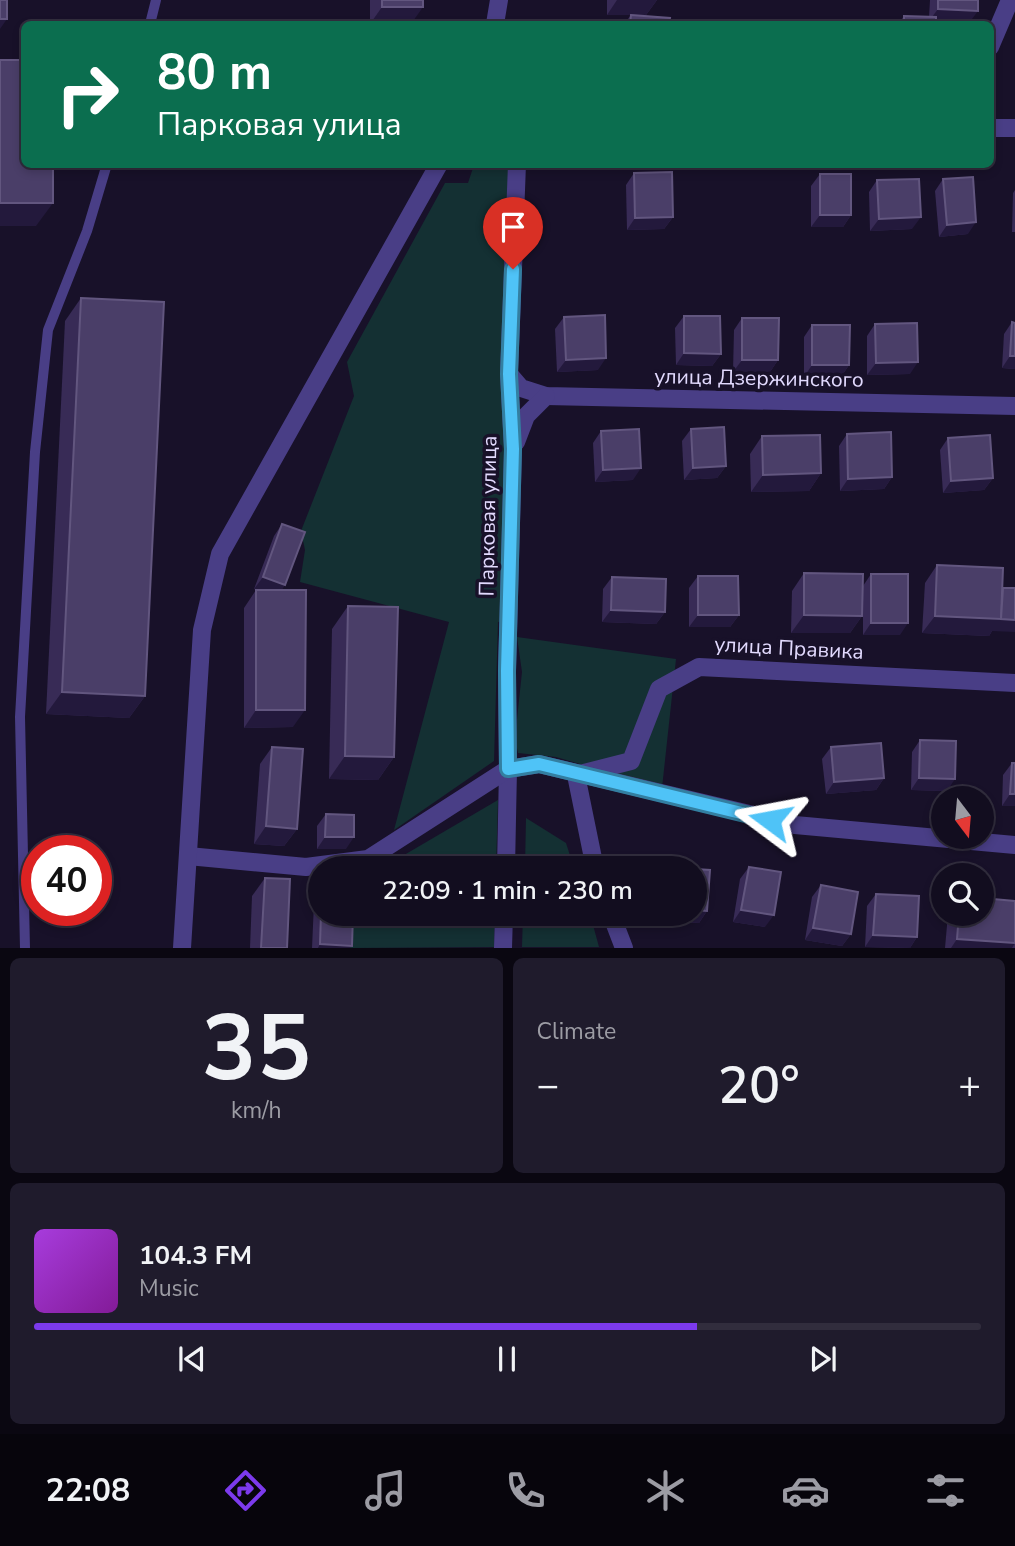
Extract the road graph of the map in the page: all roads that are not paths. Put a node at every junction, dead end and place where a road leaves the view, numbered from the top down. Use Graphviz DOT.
graph roads {
  1 [pos="156,0"];
  2 [pos="499,0"];
  3 [pos="1010,0"];
  4 [pos="151,21"];
  5 [pos="496,21"];
  6 [pos="994,38"];
  7 [pos="994,128"];
  8 [pos="1015,128"];
  9 [pos="106,168"];
  10 [pos="437,168"];
  11 [pos="517,168"];
  12 [pos="509,374"];
  13 [pos="546,396"];
  14 [pos="1015,406"];
  15 [pos="513,449"];
  16 [pos="1015,682"];
  17 [pos="508,769"];
  18 [pos="576,775"];
  19 [pos="1015,845"];
  20 [pos="188,856"];
  21 [pos="506,856"];
  22 [pos="593,856"];
  23 [pos="504,926"];
  24 [pos="616,926"];
  25 [pos="25,947"];
  26 [pos="182,947"];
  27 [pos="503,947"];
  28 [pos="624,947"];
  1 -- 4 [label="lane"];
  2 -- 5 [label="street"];
  3 -- 6 [label="street"];
  7 -- 8 [label="street"];
  9 -- 25 [label="lane"];
  10 -- 20 [label="street"];
  11 -- 12 [label="street, Парковая улица"];
  12 -- 13 [label="street, улица Дзержинского"];
  12 -- 15 [label="street, Парковая улица"];
  13 -- 14 [label="street, улица Дзержинского"];
  13 -- 15 [label="street"];
  15 -- 17 [label="street, Парковая улица"];
  16 -- 18 [label="street, улица Правика"];
  17 -- 18 [label="street"];
  17 -- 20 [label="street"];
  17 -- 21 [label="street, Парковая улица"];
  18 -- 19 [label="street"];
  18 -- 22 [label="street"];
  20 -- 26 [label="street"];
  23 -- 27 [label="street"];
  24 -- 28 [label="street"];
}
